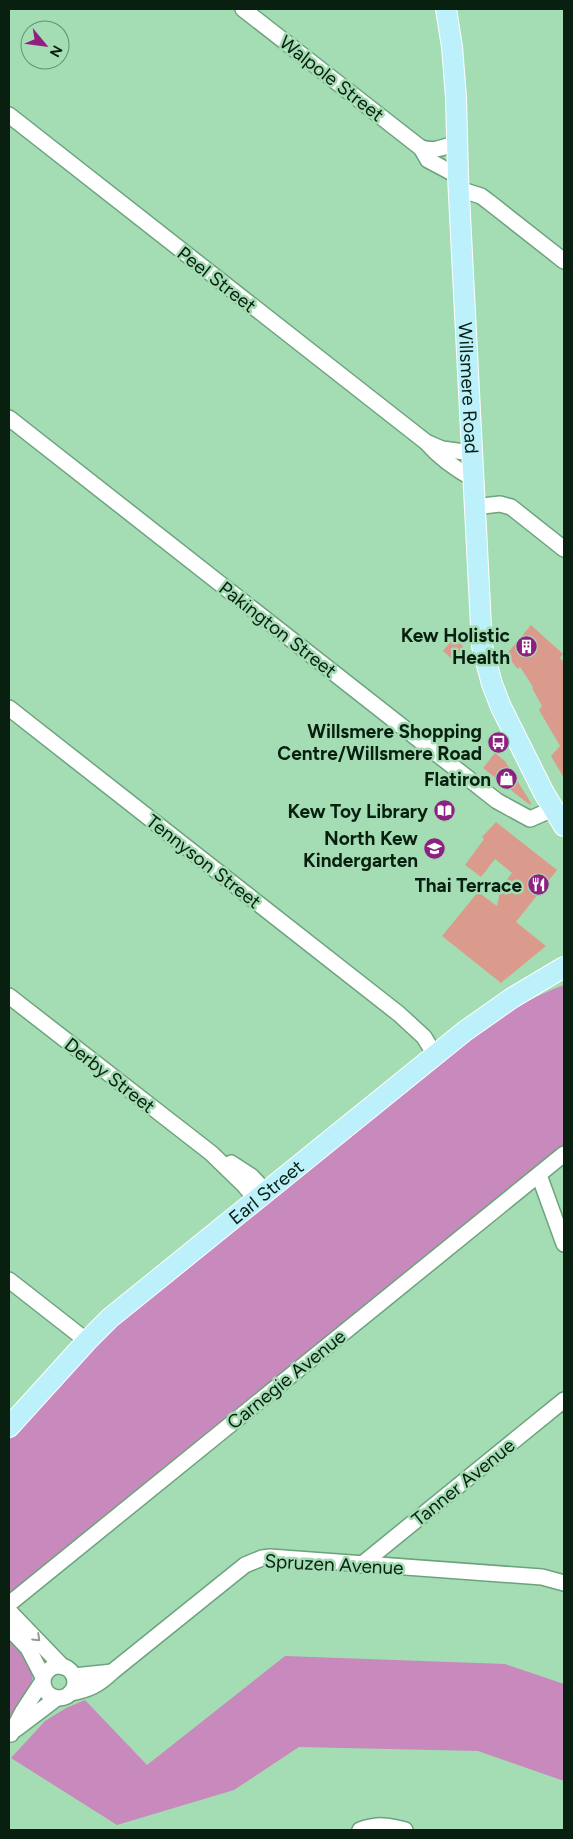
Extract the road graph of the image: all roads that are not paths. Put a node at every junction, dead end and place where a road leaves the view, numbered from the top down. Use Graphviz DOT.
graph roads {
  1 [pos="243,9"];
  2 [pos="446,9"];
  3 [pos="9,115"];
  4 [pos="457,143"];
  5 [pos="421,148"];
  6 [pos="458,183"];
  7 [pos="564,261"];
  8 [pos="9,418"];
  9 [pos="426,442"];
  10 [pos="472,453"];
  11 [pos="474,480"];
  12 [pos="474,507"];
  13 [pos="564,549"];
  14 [pos="9,708"];
  15 [pos="559,809"];
  16 [pos="564,826"];
  17 [pos="564,967"];
  18 [pos="564,977"];
  19 [pos="543,980"];
  20 [pos="9,996"];
  21 [pos="440,1051"];
  22 [pos="564,1154"];
  23 [pos="539,1175"];
  24 [pos="261,1196"];
  25 [pos="564,1244"];
  26 [pos="9,1280"];
  27 [pos="87,1341"];
  28 [pos="564,1400"];
  29 [pos="9,1427"];
  30 [pos="361,1565"];
  31 [pos="564,1583"];
  32 [pos="9,1604"];
  33 [pos="9,1611"];
  34 [pos="9,1628"];
  35 [pos="68,1671"];
  36 [pos="112,1672"];
  37 [pos="43,1679"];
  38 [pos="63,1696"];
  39 [pos="10,1735"];
  40 [pos="360,1830"];
  41 [pos="405,1830"];
  1 -- 5 [label="street, Walpole Street"];
  2 -- 4 [label="main road, Willsmere Road"];
  3 -- 9 [label="street, Peel Street"];
  4 -- 5 [label="street"];
  4 -- 6 [label="main road, Willsmere Road"];
  5 -- 6 [label="street, Walpole Street"];
  6 -- 7 [label="street, Walpole Street"];
  6 -- 10 [label="main road, Willsmere Road"];
  8 -- 15 [label="street, Pakington Street"];
  9 -- 10 [label="street, Peel Street"];
  9 -- 11 [label="street, Peel Street"];
  10 -- 11 [label="main road, Willsmere Road"];
  11 -- 12 [label="main road, Willsmere Road"];
  12 -- 13 [label="street"];
  12 -- 15 [label="main road, Willsmere Road"];
  14 -- 21 [label="street, Tennyson Street"];
  15 -- 16 [label="main road, Willsmere Road"];
  17 -- 19 [label="main road, Earl Street"];
  18 -- 19 [label="main road, Earl Street"];
  19 -- 21 [label="main road, Earl Street"];
  20 -- 24 [label="street, Derby Street"];
  21 -- 24 [label="main road, Earl Street"];
  22 -- 23 [label="street, Carnegie Avenue"];
  23 -- 25 [label="street"];
  23 -- 32 [label="street, Carnegie Avenue"];
  24 -- 27 [label="main road, Earl Street"];
  26 -- 27 [label="street"];
  27 -- 29 [label="main road, Earl Street"];
  28 -- 30 [label="street, Tanner Avenue"];
  30 -- 31 [label="street, Spruzen Avenue"];
  30 -- 36 [label="street, Spruzen Avenue"];
  33 -- 35 [label="street, one-way"];
  34 -- 37 [label="street"];
  35 -- 36 [label="street"];
  35 -- 37 [label="street"];
  35 -- 38 [label="street"];
  36 -- 38 [label="street, Spruzen Avenue"];
  37 -- 38 [label="street"];
  37 -- 39 [label="street"];
  38 -- 39 [label="street, Spruzen Avenue"];
  40 -- 41 [label="street"];
}
